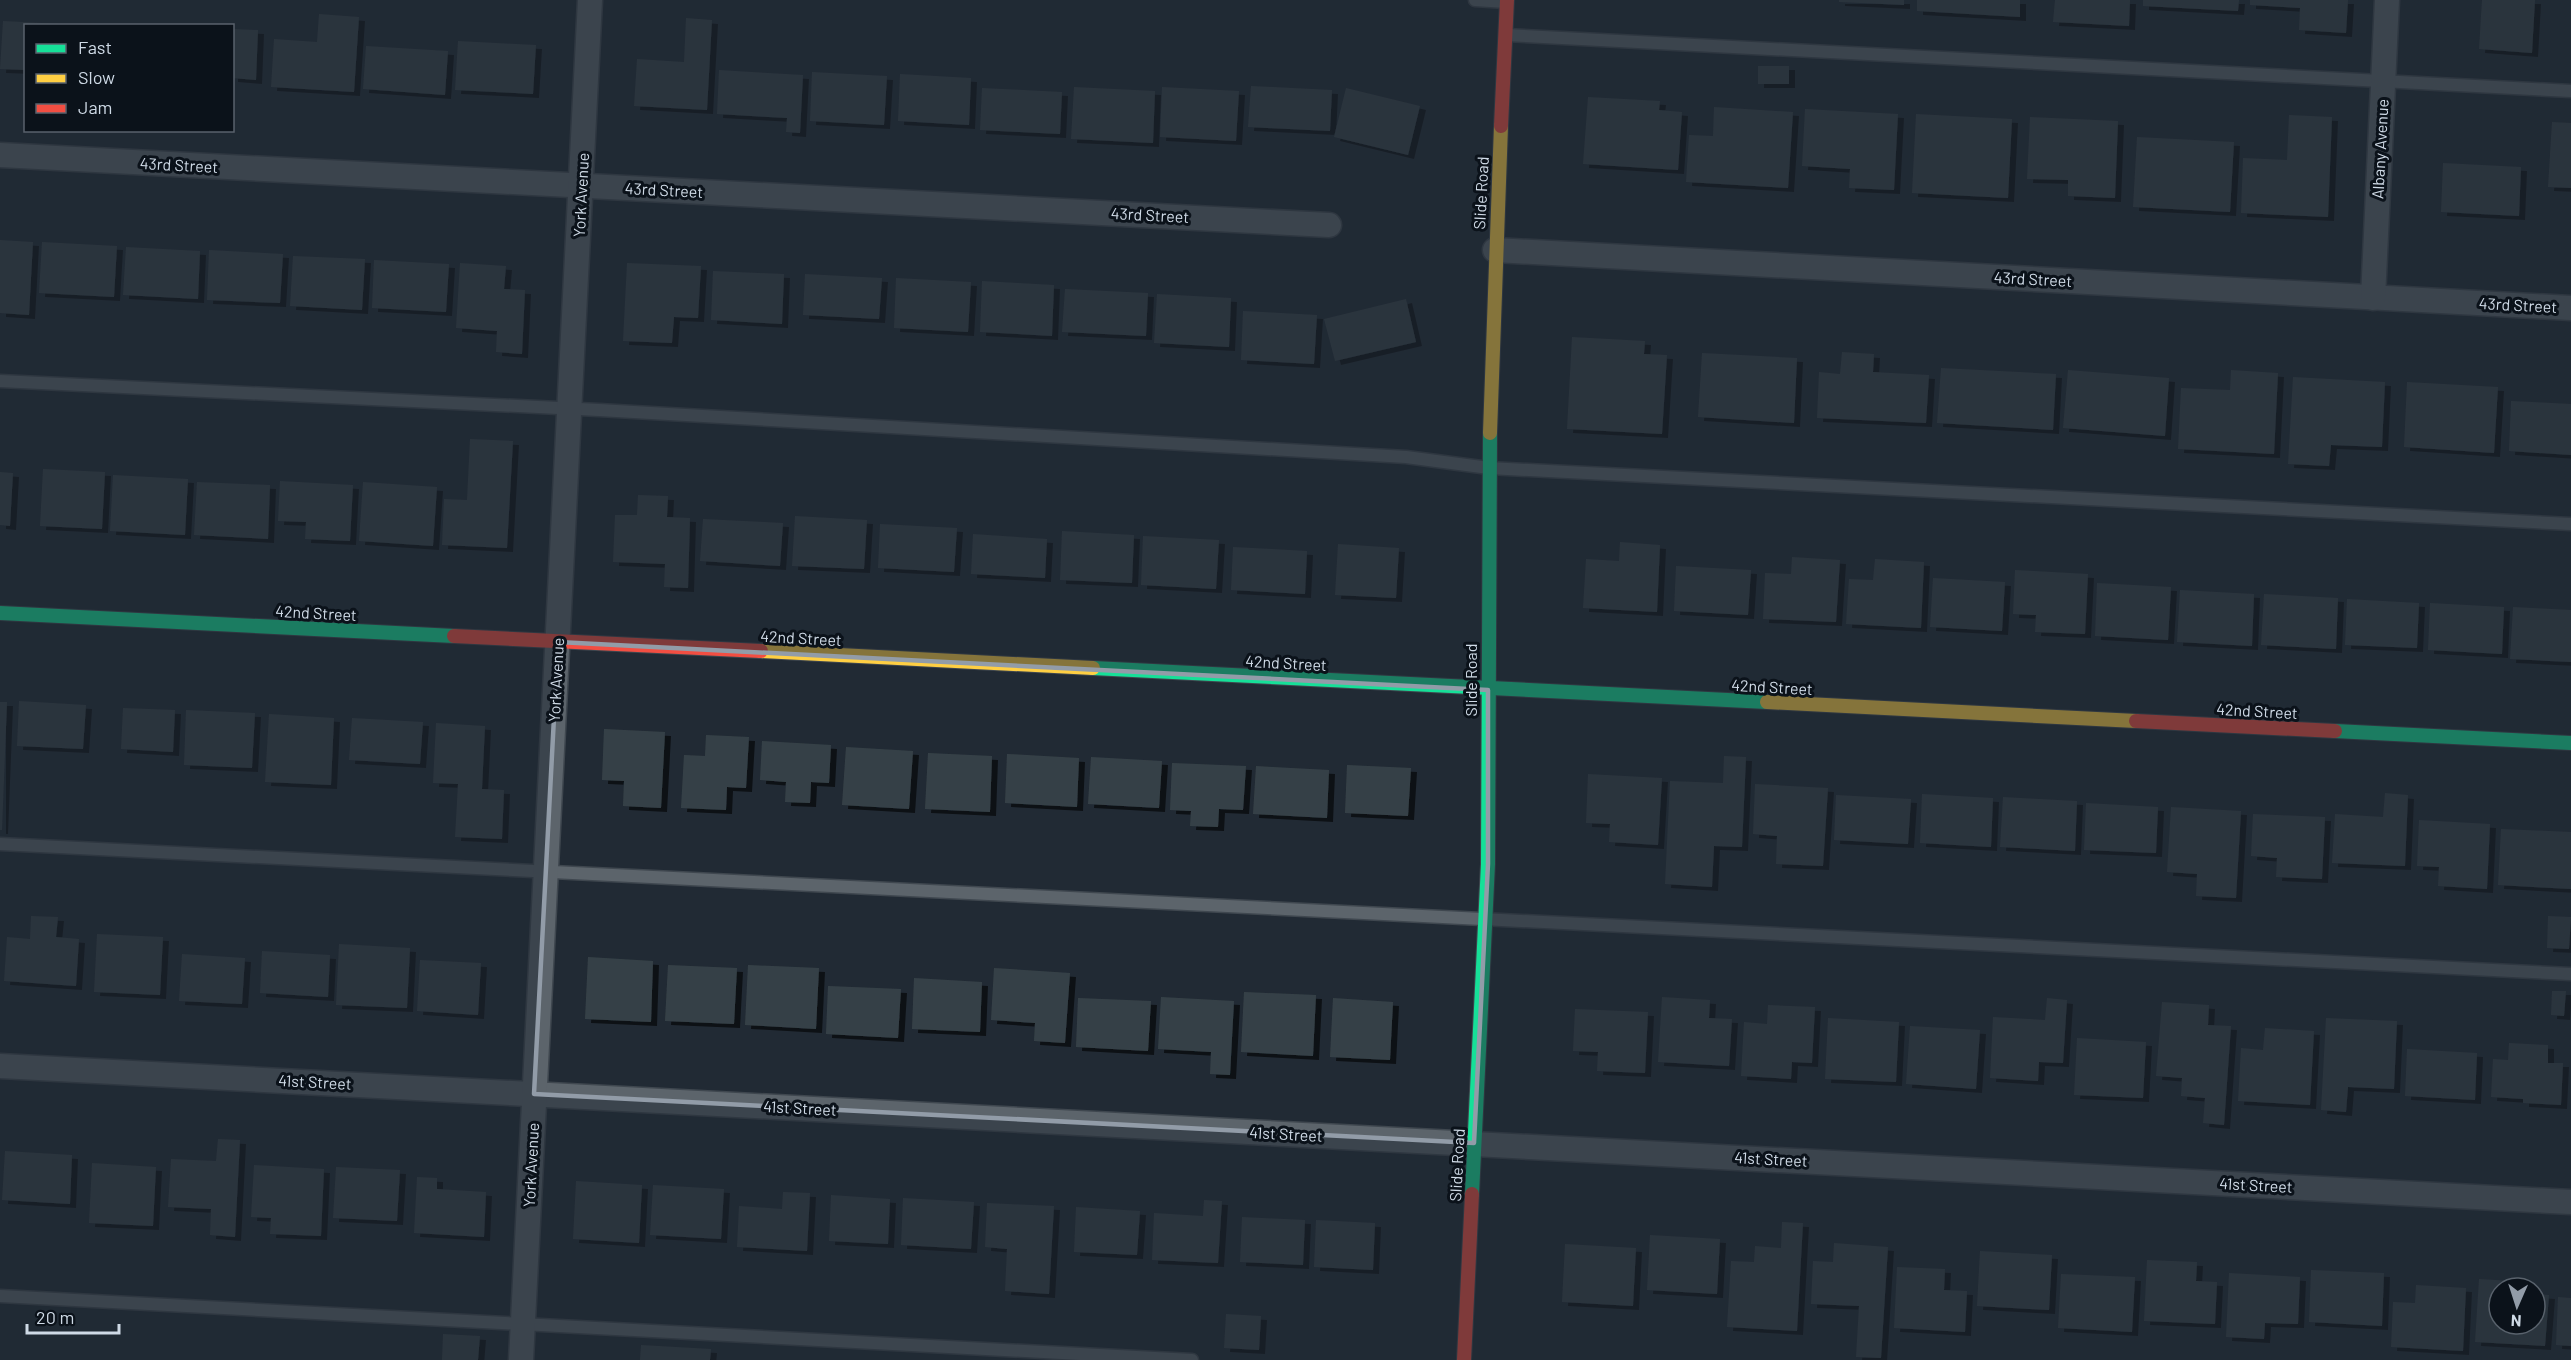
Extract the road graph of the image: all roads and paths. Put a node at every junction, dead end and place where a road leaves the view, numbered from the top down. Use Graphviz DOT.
graph roads {
  1 [pos="590,0"];
  2 [pos="1475,0"];
  3 [pos="2387,0"];
  4 [pos="1507,1"];
  5 [pos="1506,35"];
  6 [pos="2384,81"];
  7 [pos="2571,91"];
  8 [pos="0,155"];
  9 [pos="581,186"];
  10 [pos="1329,225"];
  11 [pos="1495,250"];
  12 [pos="2373,298"];
  13 [pos="2571,308"];
  14 [pos="0,381"];
  15 [pos="570,408"];
  16 [pos="1489,468"];
  17 [pos="2571,524"];
  18 [pos="0,613"];
  19 [pos="558,642"];
  20 [pos="1488,690"];
  21 [pos="2571,744"];
  22 [pos="0,844"];
  23 [pos="546,873"];
  24 [pos="1485,920"];
  25 [pos="2571,974"];
  26 [pos="0,1066"];
  27 [pos="534,1094"];
  28 [pos="1474,1143"];
  29 [pos="2571,1202"];
  30 [pos="0,1296"];
  31 [pos="523,1323"];
  32 [pos="521,1360"];
  33 [pos="1192,1360"];
  34 [pos="1464,1360"];
  1 -- 9 [label="street, York Avenue"];
  2 -- 4 [label="lane"];
  3 -- 6 [label="street, Albany Avenue"];
  4 -- 5 [label="street, Slide Road"];
  5 -- 6 [label="lane"];
  5 -- 11 [label="street, Slide Road"];
  6 -- 7 [label="lane"];
  6 -- 12 [label="street, Albany Avenue"];
  8 -- 9 [label="street, 43rd Street"];
  9 -- 10 [label="street, 43rd Street"];
  9 -- 15 [label="street, York Avenue"];
  11 -- 12 [label="street, 43rd Street"];
  11 -- 16 [label="street, Slide Road"];
  12 -- 13 [label="street, 43rd Street"];
  14 -- 15 [label="lane"];
  15 -- 16 [label="lane"];
  15 -- 19 [label="street, York Avenue"];
  16 -- 17 [label="lane"];
  16 -- 20 [label="street, Slide Road"];
  18 -- 19 [label="street, 42nd Street"];
  19 -- 20 [label="street, 42nd Street"];
  19 -- 23 [label="street, York Avenue"];
  20 -- 21 [label="street, 42nd Street"];
  20 -- 24 [label="street, Slide Road"];
  22 -- 23 [label="lane"];
  23 -- 24 [label="lane"];
  23 -- 27 [label="street, York Avenue"];
  24 -- 25 [label="lane"];
  24 -- 28 [label="street, Slide Road"];
  26 -- 27 [label="street, 41st Street"];
  27 -- 28 [label="street, 41st Street"];
  27 -- 31 [label="street, York Avenue"];
  28 -- 29 [label="street, 41st Street"];
  28 -- 34 [label="street, Slide Road"];
  30 -- 31 [label="lane"];
  31 -- 32 [label="street, York Avenue"];
  31 -- 33 [label="lane"];
}
